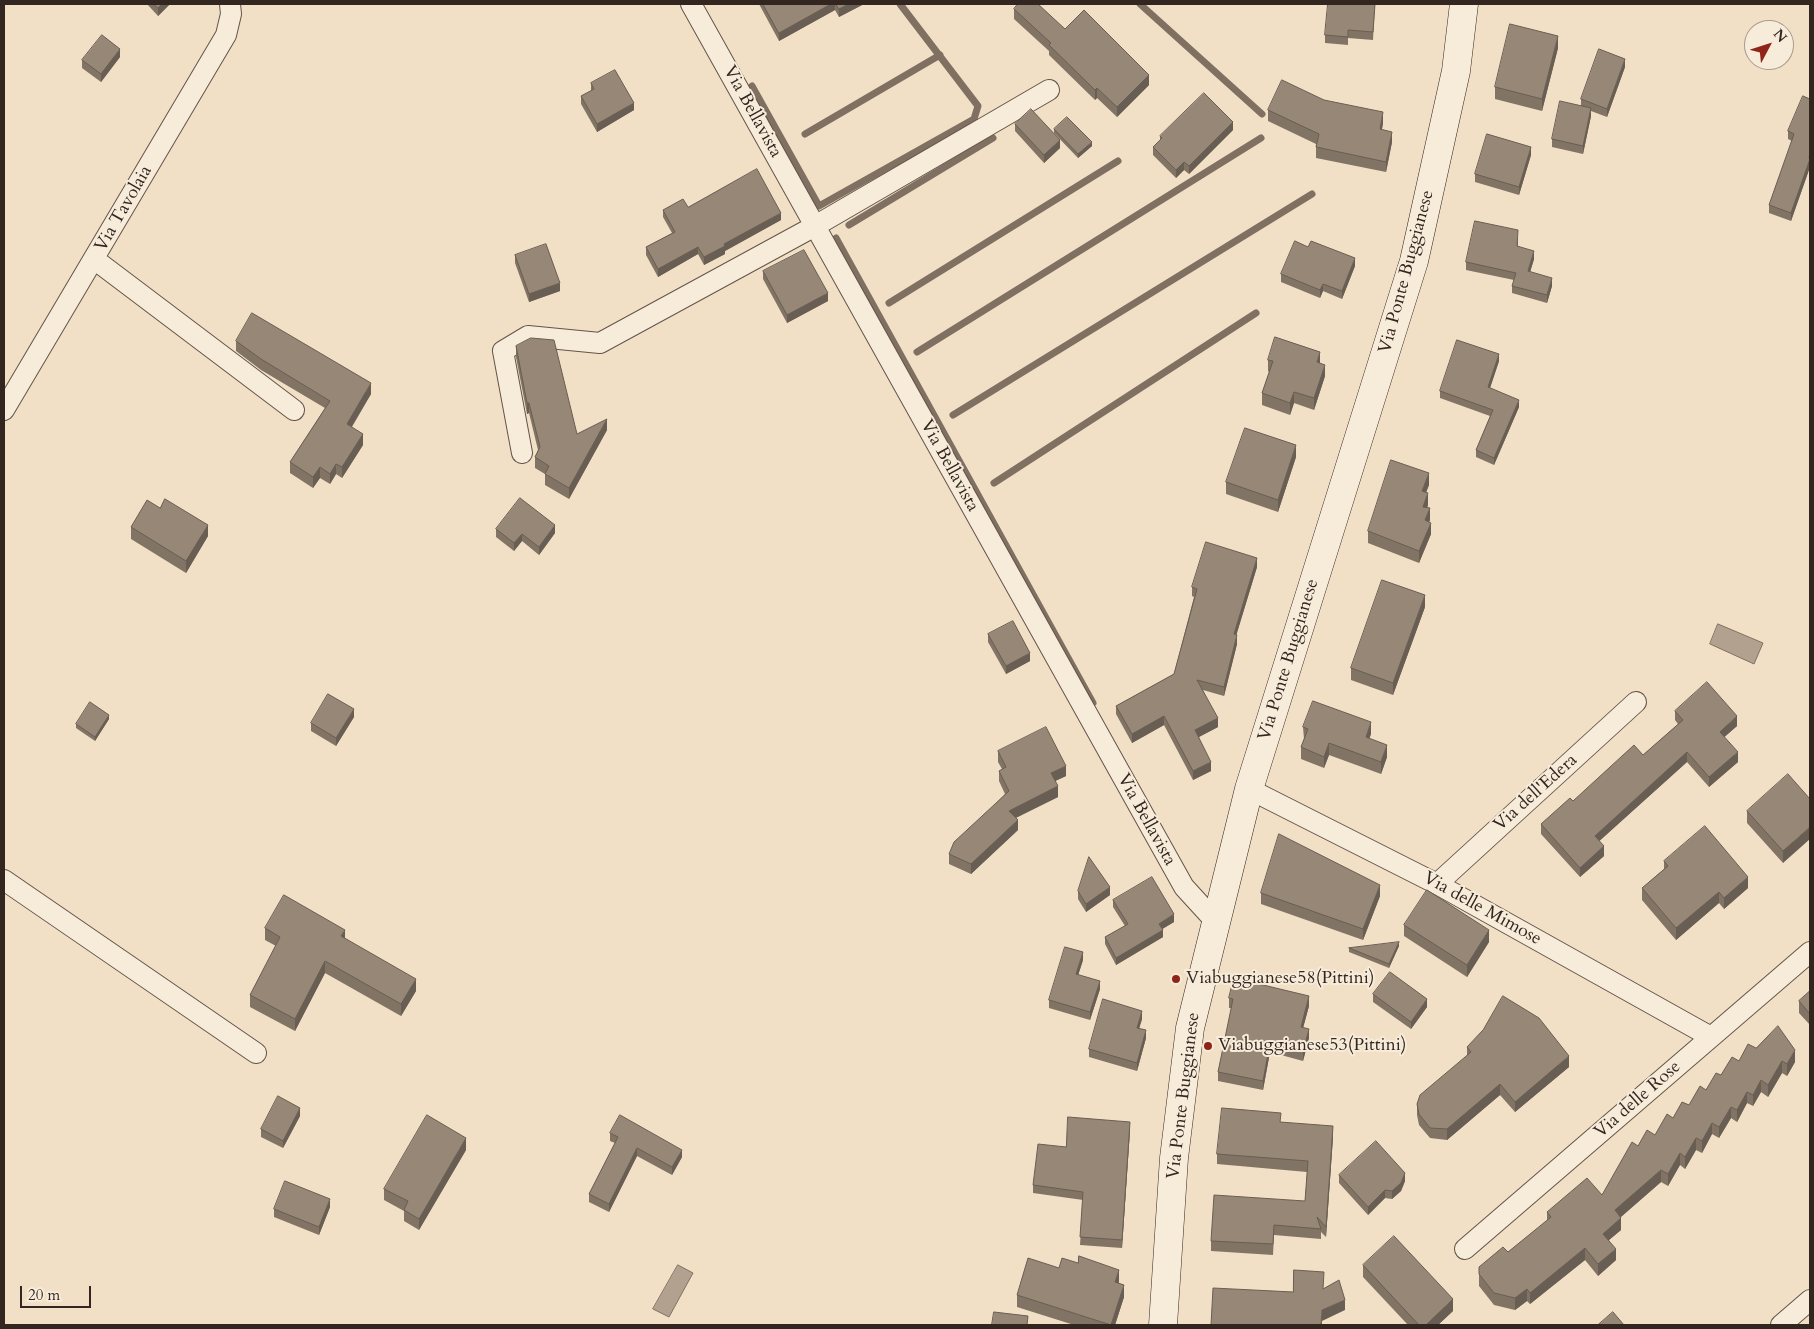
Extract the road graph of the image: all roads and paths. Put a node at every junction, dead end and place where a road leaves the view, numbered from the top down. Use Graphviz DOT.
graph roads {
  1 [pos="230,4"];
  2 [pos="691,4"];
  3 [pos="1464,4"];
  4 [pos="1049,90"];
  5 [pos="815,226"];
  6 [pos="94,259"];
  7 [pos="4,410"];
  8 [pos="294,410"];
  9 [pos="522,453"];
  10 [pos="1636,702"];
  11 [pos="1248,789"];
  12 [pos="4,880"];
  13 [pos="1437,884"];
  14 [pos="1216,922"];
  15 [pos="1810,952"];
  16 [pos="1711,1037"];
  17 [pos="256,1053"];
  18 [pos="1465,1249"];
  19 [pos="1810,1300"];
  20 [pos="1163,1325"];
  21 [pos="1781,1325"];
  1 -- 6 [label="street, Via Tavolaia"];
  2 -- 5 [label="street, Via Bellavista"];
  3 -- 11 [label="main road, Via Ponte Buggianese"];
  4 -- 5 [label="street"];
  5 -- 9 [label="street"];
  5 -- 14 [label="street, Via Bellavista"];
  6 -- 7 [label="street, Via Tavolaia"];
  6 -- 8 [label="street"];
  10 -- 13 [label="street, Via dell'Edera"];
  11 -- 13 [label="street, Via delle Mimose"];
  11 -- 14 [label="main road, Via Ponte Buggianese"];
  12 -- 17 [label="street"];
  13 -- 16 [label="street, Via delle Mimose"];
  14 -- 20 [label="main road, Via Ponte Buggianese"];
  15 -- 16 [label="street, Via delle Rose"];
  16 -- 18 [label="street, Via delle Rose"];
  19 -- 21 [label="street"];
}
